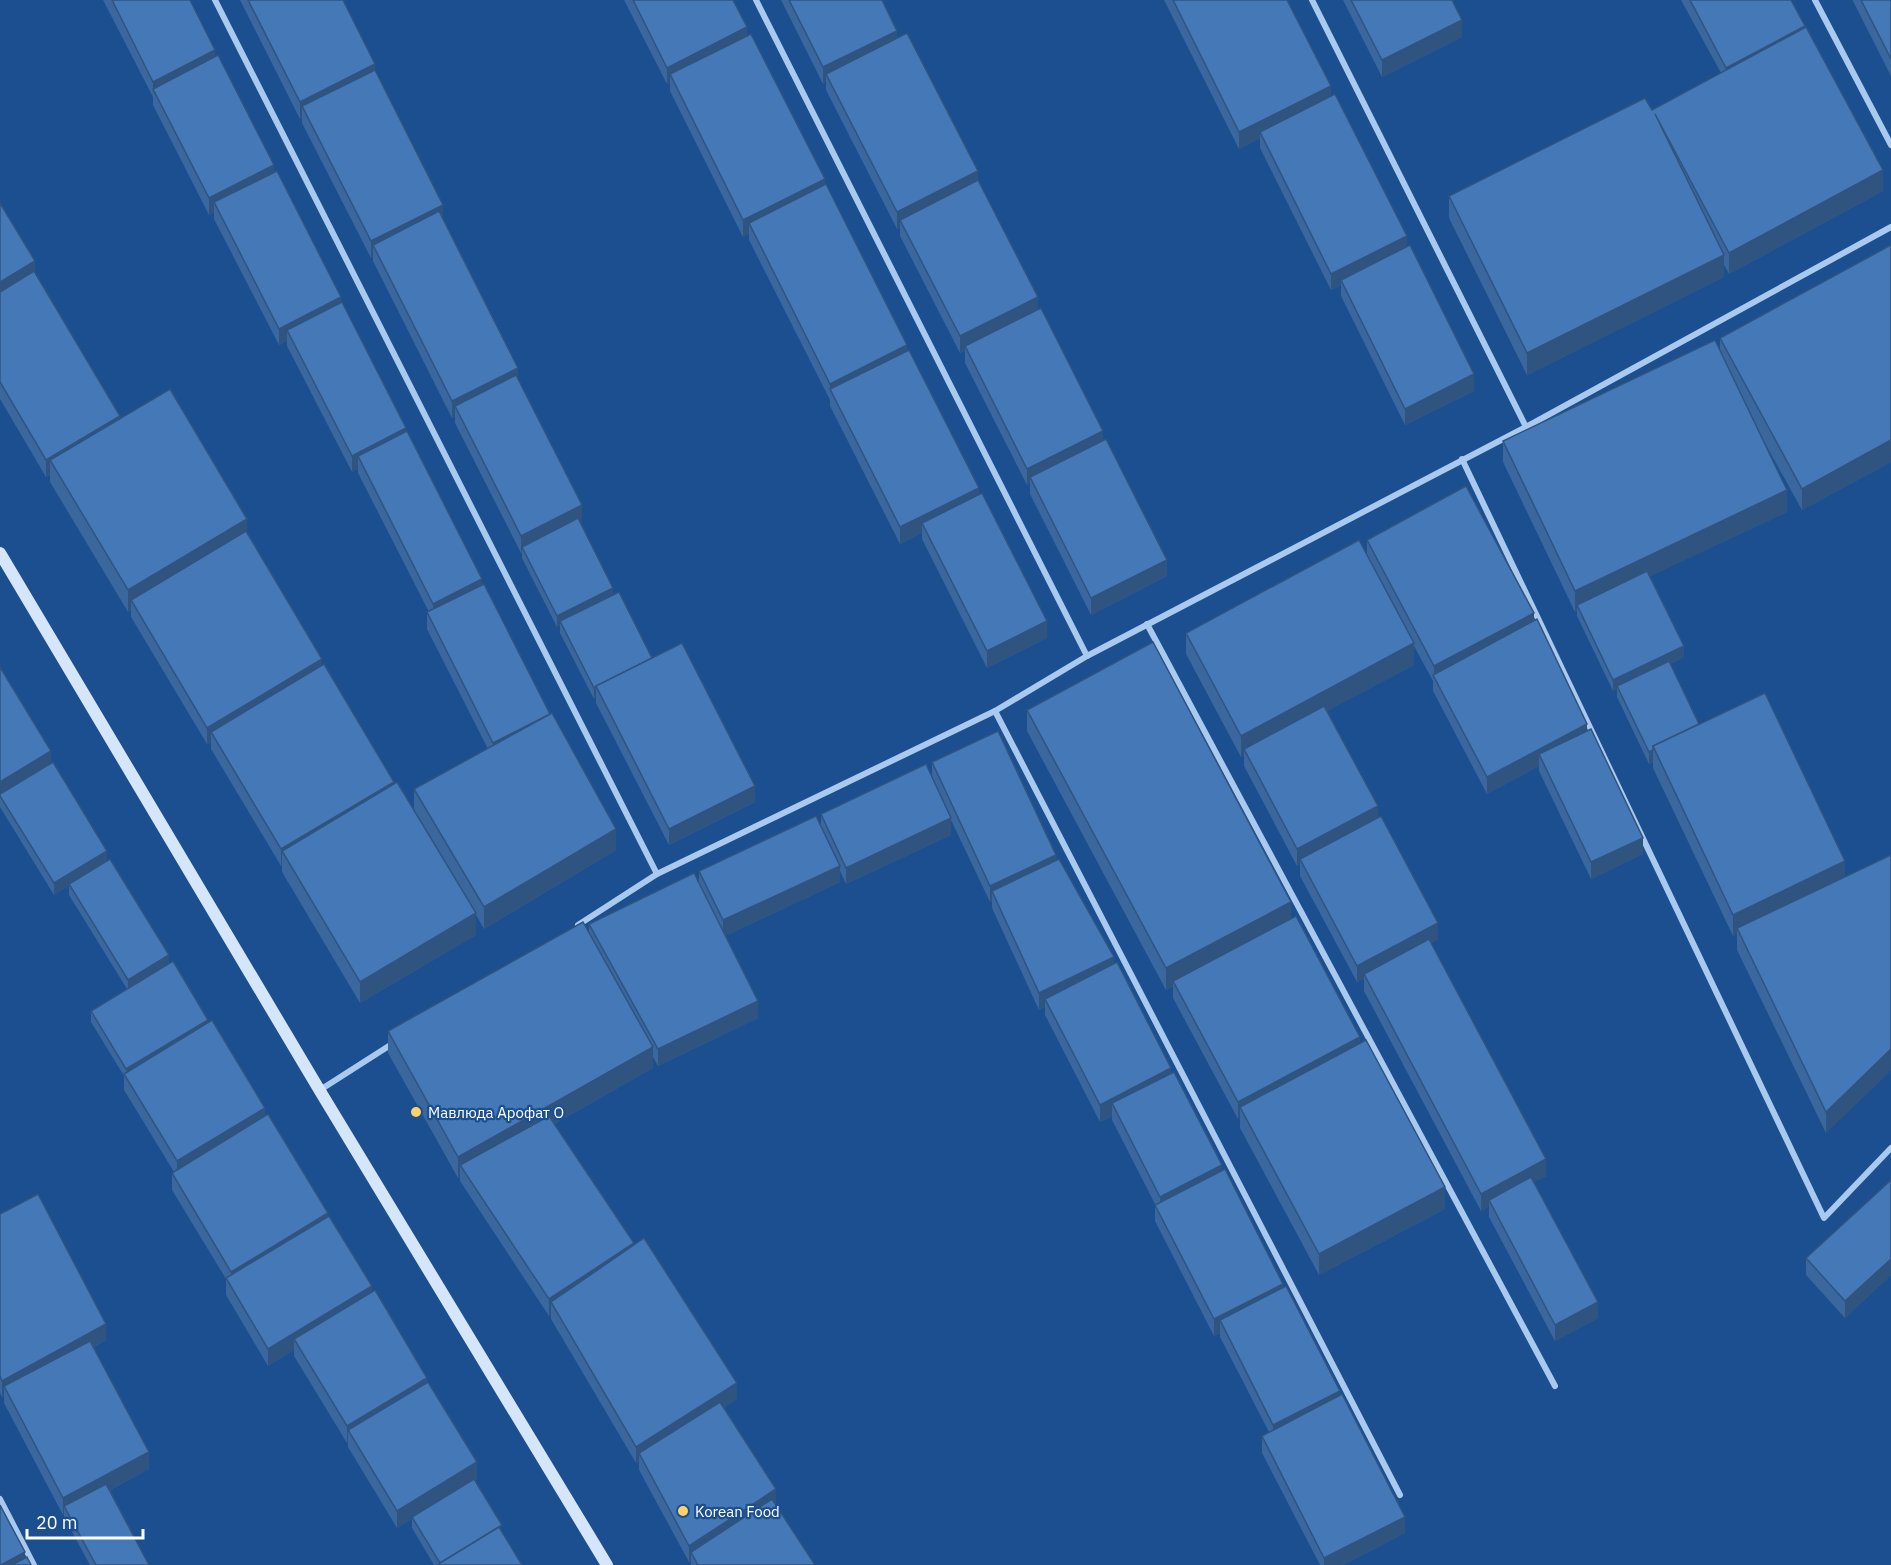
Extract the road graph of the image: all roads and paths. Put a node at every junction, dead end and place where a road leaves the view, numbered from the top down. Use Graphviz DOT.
graph roads {
  1 [pos="215,0"];
  2 [pos="756,0"];
  3 [pos="1312,0"];
  4 [pos="1815,0"];
  5 [pos="1891,145"];
  6 [pos="1891,227"];
  7 [pos="1526,427"];
  8 [pos="1462,459"];
  9 [pos="0,553"];
  10 [pos="1147,624"];
  11 [pos="1088,656"];
  12 [pos="995,711"];
  13 [pos="657,874"];
  14 [pos="568,932"];
  15 [pos="399,1040"];
  16 [pos="320,1091"];
  17 [pos="1891,1148"];
  18 [pos="1555,1386"];
  19 [pos="1400,1495"];
  20 [pos="0,1499"];
  21 [pos="34,1565"];
  22 [pos="607,1565"];
  1 -- 13 [label="street"];
  2 -- 11 [label="street"];
  3 -- 7 [label="street"];
  4 -- 5 [label="street"];
  6 -- 7 [label="street"];
  7 -- 8 [label="street"];
  8 -- 10 [label="street"];
  8 -- 17 [label="street"];
  9 -- 16 [label="main road"];
  10 -- 11 [label="street"];
  10 -- 18 [label="street"];
  11 -- 12 [label="street"];
  12 -- 13 [label="street"];
  12 -- 19 [label="street"];
  13 -- 14 [label="street"];
  15 -- 16 [label="street"];
  16 -- 22 [label="main road"];
  20 -- 21 [label="street"];
}
